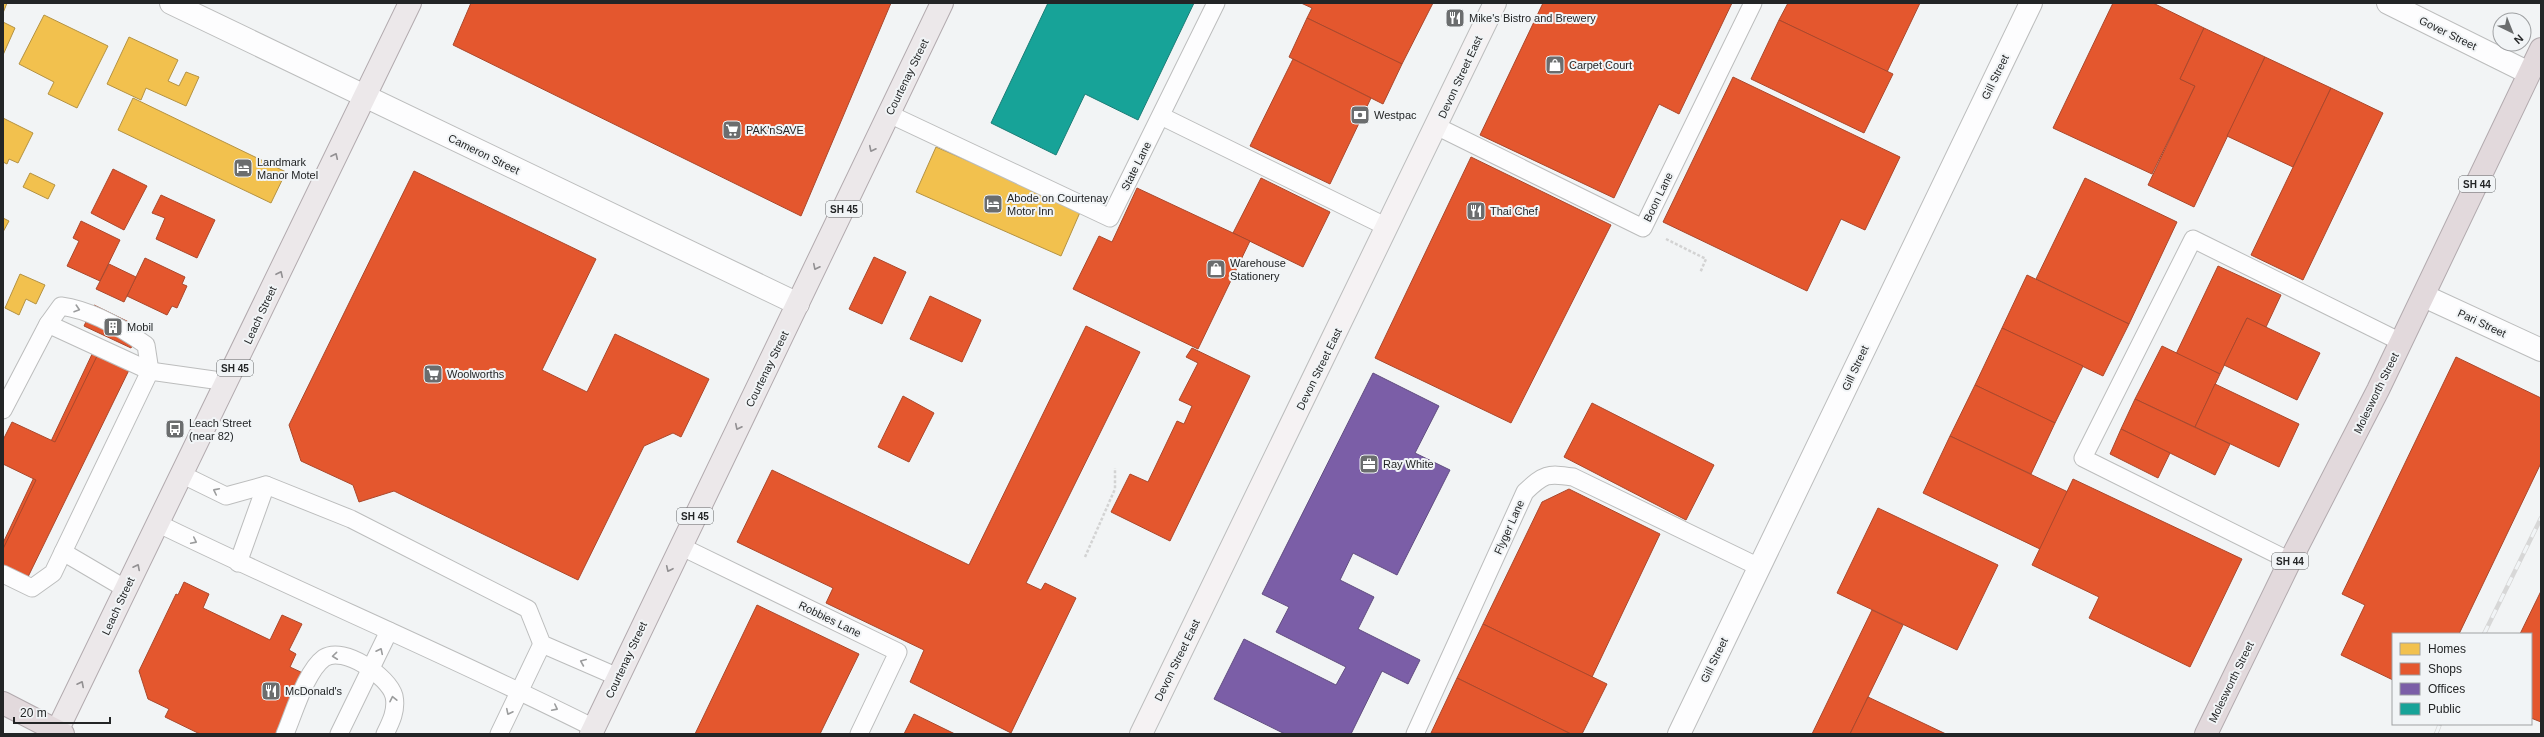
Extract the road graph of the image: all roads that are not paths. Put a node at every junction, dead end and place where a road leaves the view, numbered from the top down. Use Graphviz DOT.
graph roads {
  1 [pos="171,3"];
  2 [pos="410,3"];
  3 [pos="942,3"];
  4 [pos="1216,3"];
  5 [pos="1495,3"];
  6 [pos="1752,3"];
  7 [pos="2031,3"];
  8 [pos="2388,3"];
  9 [pos="2541,49"];
  10 [pos="2529,73"];
  11 [pos="364,96"];
  12 [pos="889,114"];
  13 [pos="1161,116"];
  14 [pos="1436,126"];
  15 [pos="1387,227"];
  16 [pos="2424,296"];
  17 [pos="798,304"];
  18 [pos="48,324"];
  19 [pos="2401,342"];
  20 [pos="2541,350"];
  21 [pos="150,371"];
  22 [pos="228,382"];
  23 [pos="3,410"];
  24 [pos="181,474"];
  25 [pos="266,485"];
  26 [pos="159,524"];
  27 [pos="680,546"];
  28 [pos="63,552"];
  29 [pos="2290,561"];
  30 [pos="238,563"];
  31 [pos="1759,567"];
  32 [pos="3,574"];
  33 [pos="126,589"];
  34 [pos="389,631"];
  35 [pos="542,644"];
  36 [pos="370,670"];
  37 [pos="618,677"];
  38 [pos="520,691"];
  39 [pos="3,704"];
  40 [pos="593,731"];
  41 [pos="59,733"];
  42 [pos="284,734"];
  43 [pos="339,734"];
  44 [pos="385,734"];
  45 [pos="499,734"];
  46 [pos="859,734"];
  47 [pos="1141,734"];
  48 [pos="1415,734"];
  49 [pos="1679,734"];
  50 [pos="2206,734"];
  1 -- 11 [label="street, Cameron Street"];
  2 -- 11 [label="main road, Leach Street / SH 45"];
  3 -- 12 [label="main road, Courtenay Street / SH 45"];
  4 -- 13 [label="lane, State Lane"];
  5 -- 14 [label="street, Devon Street East"];
  6 -- 14 [label="lane, Boon Lane"];
  7 -- 31 [label="street, Gill Street"];
  8 -- 10 [label="street, Gover Street"];
  9 -- 10 [label="highway, Molesworth Street / SH 44"];
  10 -- 16 [label="highway, Molesworth Street / SH 44"];
  11 -- 17 [label="street, Cameron Street"];
  22 -- 11 [label="main road, Leach Street / SH 45, one-way"];
  12 -- 13 [label="lane, State Lane"];
  12 -- 17 [label="main road, Courtenay Street / SH 45, one-way"];
  13 -- 15 [label="lane"];
  14 -- 15 [label="street, Devon Street East"];
  15 -- 47 [label="street, Devon Street East"];
  16 -- 19 [label="highway, Molesworth Street / SH 44"];
  16 -- 20 [label="street, Pari Street"];
  17 -- 27 [label="main road, Courtenay Street / SH 45, one-way"];
  18 -- 21 [label="lane"];
  18 -- 21 [label="lane, one-way"];
  18 -- 23 [label="lane"];
  19 -- 29 [label="highway, Molesworth Street / SH 44"];
  19 -- 29 [label="lane"];
  21 -- 22 [label="lane"];
  21 -- 28 [label="lane"];
  22 -- 24 [label="main road, Leach Street / SH 45"];
  25 -- 24 [label="lane, one-way"];
  24 -- 26 [label="main road, Leach Street / SH 45"];
  25 -- 30 [label="lane"];
  25 -- 35 [label="lane"];
  26 -- 30 [label="lane, one-way"];
  33 -- 26 [label="main road, Leach Street / SH 45, one-way"];
  27 -- 37 [label="main road, Courtenay Street / SH 45, one-way"];
  27 -- 46 [label="lane, Robbies Lane"];
  28 -- 32 [label="lane"];
  28 -- 33 [label="lane"];
  29 -- 50 [label="highway, Molesworth Street / SH 44"];
  30 -- 34 [label="lane"];
  31 -- 48 [label="lane, Flyger Lane"];
  31 -- 49 [label="street, Gill Street"];
  41 -- 33 [label="main road, Leach Street / SH 45, one-way"];
  36 -- 34 [label="lane, one-way"];
  34 -- 38 [label="lane"];
  37 -- 35 [label="lane, one-way"];
  35 -- 38 [label="lane"];
  36 -- 42 [label="lane, one-way"];
  36 -- 43 [label="lane"];
  44 -- 36 [label="lane, one-way"];
  37 -- 40 [label="main road, Courtenay Street / SH 45"];
  38 -- 40 [label="lane, one-way"];
  38 -- 45 [label="lane, one-way"];
  39 -- 41 [label="highway"];
}
